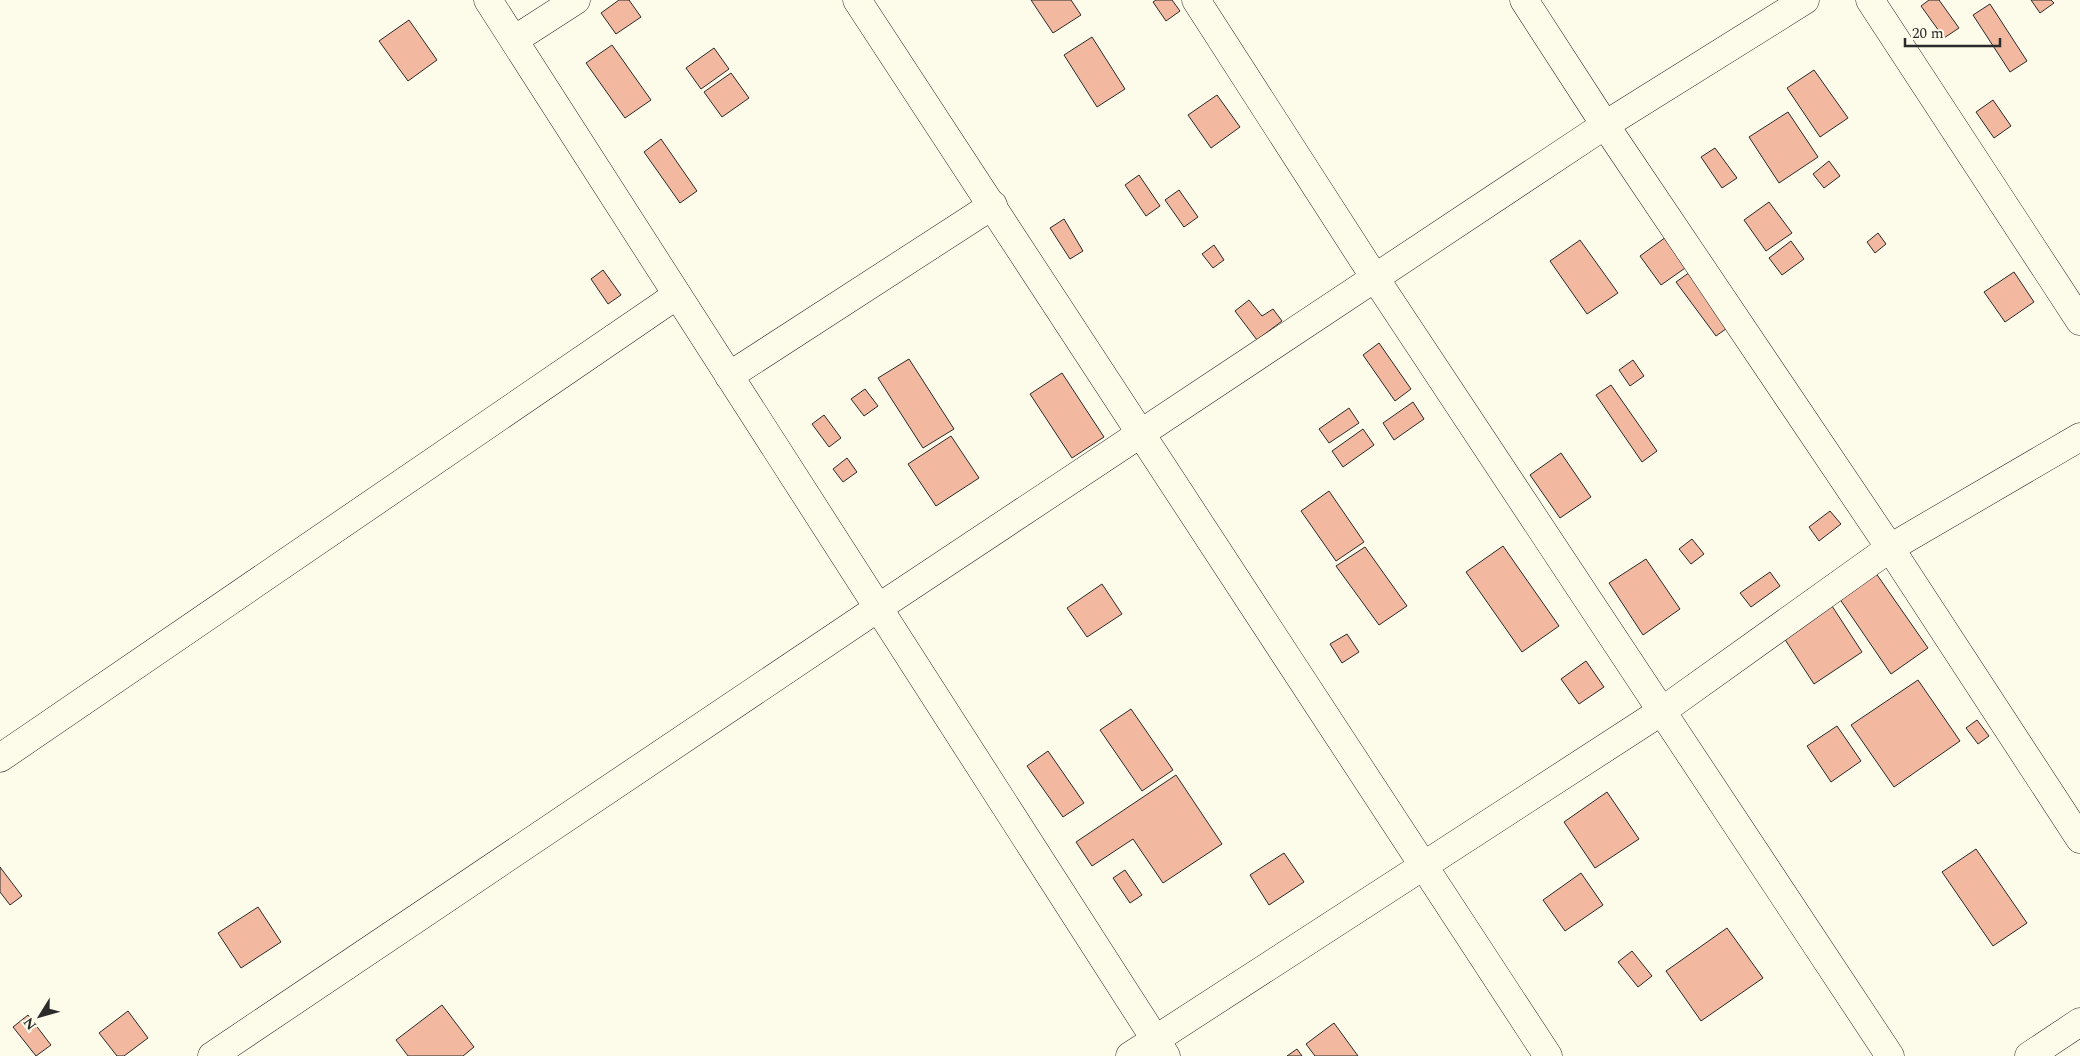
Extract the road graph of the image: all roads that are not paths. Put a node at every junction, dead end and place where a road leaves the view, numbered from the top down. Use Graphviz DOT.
graph roads {
  1 [pos="488,0"];
  2 [pos="576,0"];
  3 [pos="857,0"];
  4 [pos="1196,0"];
  5 [pos="1524,0"];
  6 [pos="1805,0"];
  7 [pos="1870,0"];
  8 [pos="514,40"];
  9 [pos="1605,124"];
  10 [pos="993,205"];
  11 [pos="1375,278"];
  12 [pos="677,296"];
  13 [pos="2080,321"];
  14 [pos="729,376"];
  15 [pos="1142,433"];
  16 [pos="2080,437"];
  17 [pos="1890,548"];
  18 [pos="878,608"];
  19 [pos="1662,711"];
  20 [pos="0,758"];
  21 [pos="2080,839"];
  22 [pos="1424,865"];
  23 [pos="2080,1022"];
  24 [pos="1160,1048"];
  25 [pos="212,1056"];
  26 [pos="1130,1056"];
  27 [pos="1548,1056"];
  28 [pos="1890,1056"];
  29 [pos="2029,1056"];
  1 -- 8 [label="street"];
  2 -- 8 [label="street"];
  3 -- 10 [label="street"];
  4 -- 11 [label="street"];
  5 -- 9 [label="street"];
  6 -- 9 [label="street"];
  7 -- 13 [label="street"];
  8 -- 12 [label="street"];
  9 -- 11 [label="street"];
  9 -- 17 [label="street"];
  10 -- 14 [label="street"];
  10 -- 15 [label="street"];
  11 -- 15 [label="street"];
  11 -- 19 [label="street"];
  12 -- 14 [label="street"];
  12 -- 20 [label="street"];
  14 -- 18 [label="street"];
  15 -- 18 [label="street"];
  15 -- 22 [label="street"];
  16 -- 17 [label="street"];
  17 -- 19 [label="street"];
  17 -- 21 [label="street"];
  18 -- 24 [label="street"];
  18 -- 25 [label="street"];
  19 -- 22 [label="street"];
  19 -- 28 [label="street"];
  22 -- 24 [label="street"];
  22 -- 27 [label="street"];
  23 -- 29 [label="street"];
  24 -- 26 [label="street"];
}
